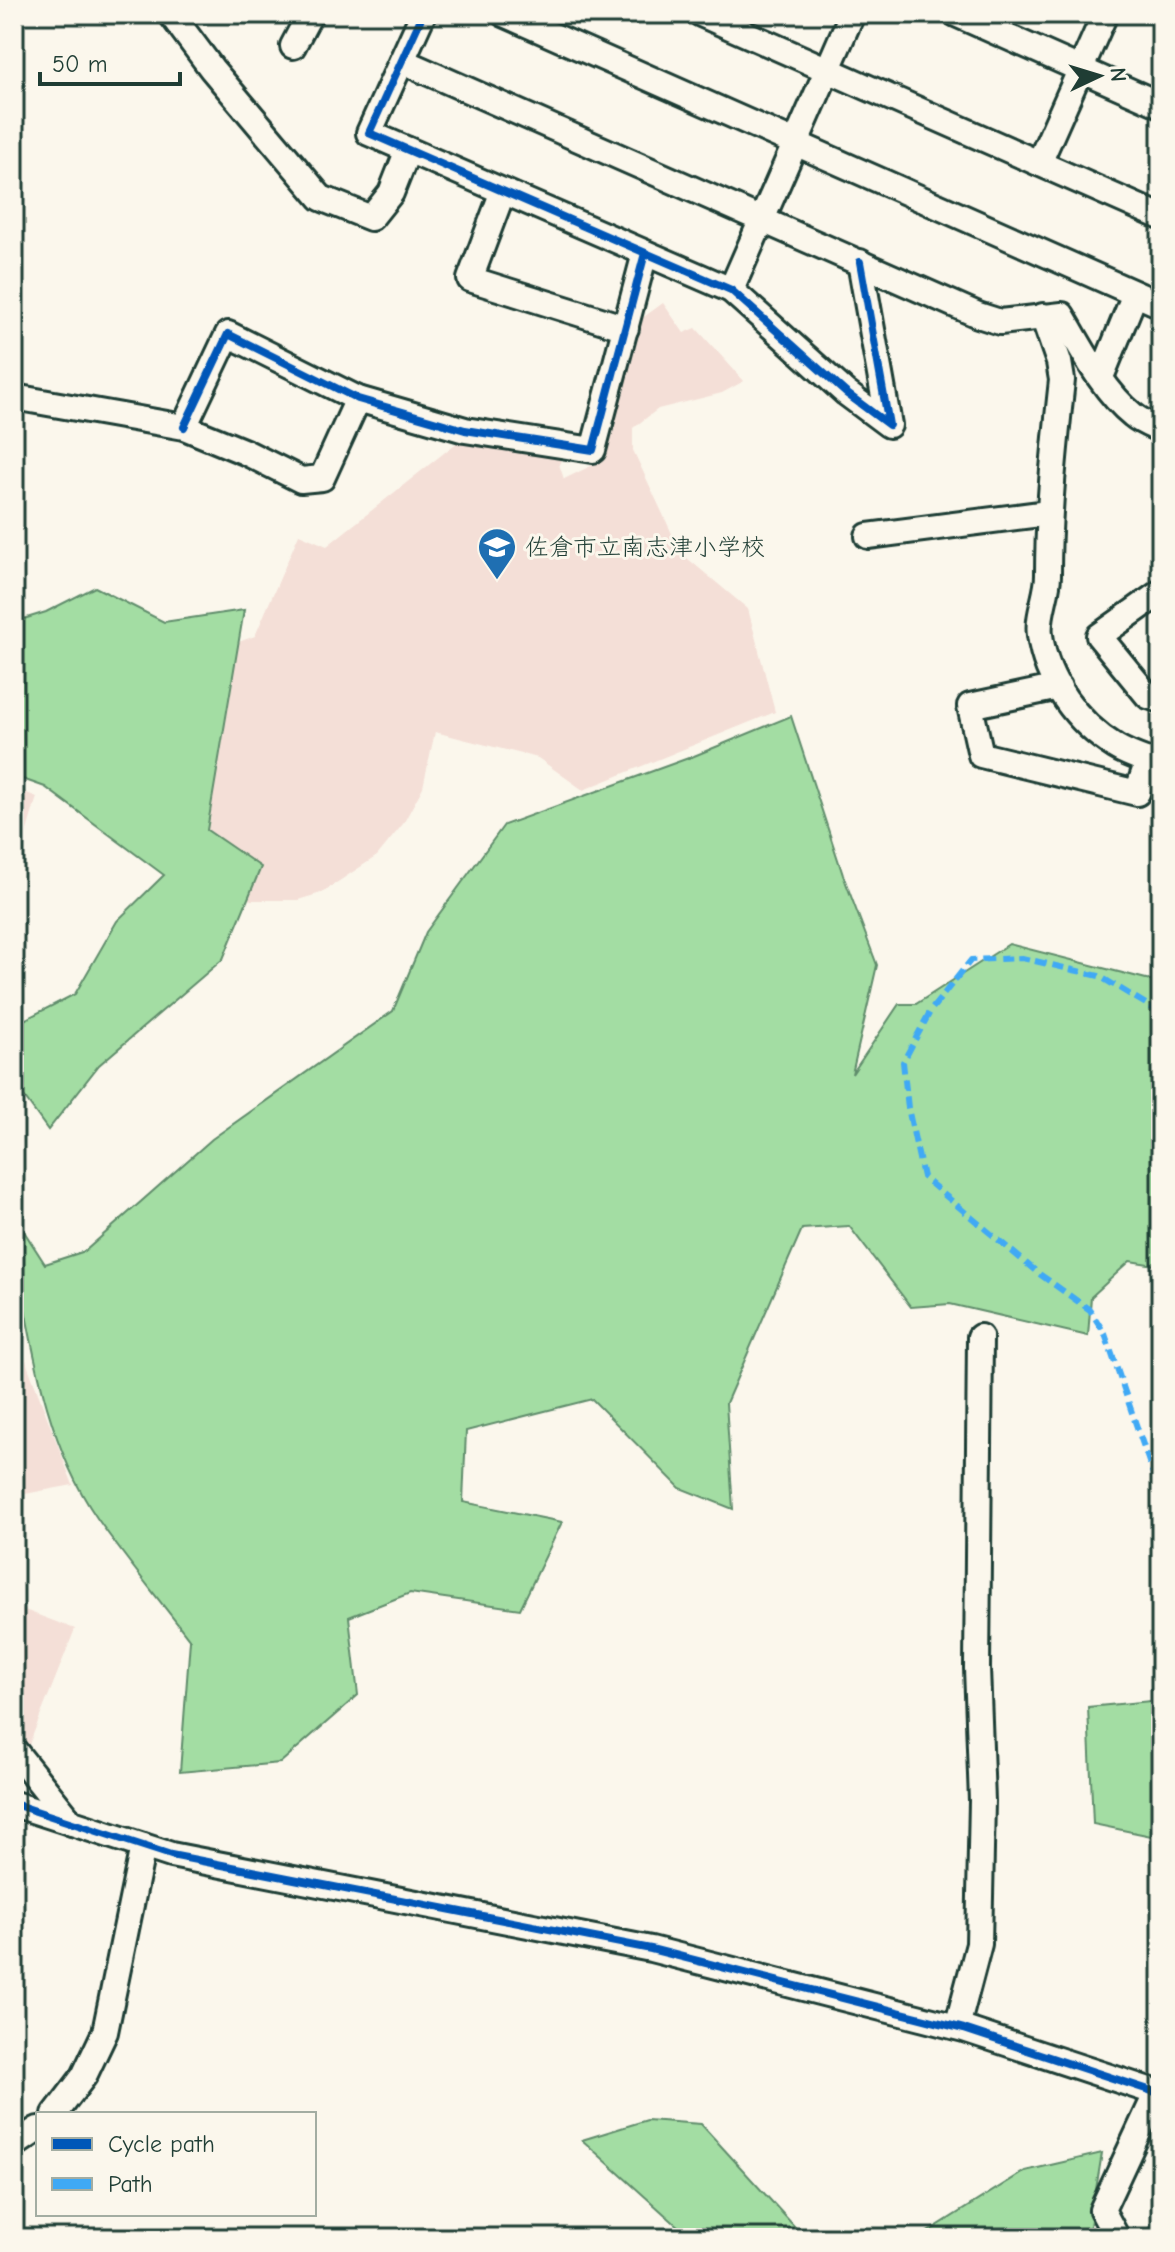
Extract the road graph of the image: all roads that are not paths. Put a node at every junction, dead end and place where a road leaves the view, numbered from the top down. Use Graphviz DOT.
graph roads {
  1 [pos="171,14"];
  2 [pos="310,14"];
  3 [pos="423,14"];
  4 [pos="504,14"];
  5 [pos="701,14"];
  6 [pos="852,14"];
  7 [pos="956,14"];
  8 [pos="1105,14"];
  9 [pos="987,20"];
  10 [pos="293,46"];
  11 [pos="402,61"];
  12 [pos="1081,69"];
  13 [pos="827,70"];
  14 [pos="1161,105"];
  15 [pos="795,144"];
  16 [pos="408,150"];
  17 [pos="1039,163"];
  18 [pos="503,191"];
  19 [pos="1161,217"];
  20 [pos="761,220"];
  21 [pos="645,253"];
  22 [pos="860,262"];
  23 [pos="731,290"];
  24 [pos="1135,294"];
  25 [pos="1161,305"];
  26 [pos="1043,316"];
  27 [pos="626,328"];
  28 [pos="1101,377"];
  29 [pos="14,397"];
  30 [pos="358,399"];
  31 [pos="184,427"];
  32 [pos="1161,430"];
  33 [pos="1048,513"];
  34 [pos="868,536"];
  35 [pos="1161,592"];
  36 [pos="1059,687"];
  37 [pos="1161,700"];
  38 [pos="1155,763"];
  39 [pos="980,1337"];
  40 [pos="14,1750"];
  41 [pos="14,1804"];
  42 [pos="73,1824"];
  43 [pos="143,1846"];
  44 [pos="957,2027"];
  45 [pos="1159,2093"];
  46 [pos="57,2112"];
  47 [pos="36,2130"];
  48 [pos="14,2145"];
  49 [pos="1117,2238"];
  1 -- 16 [label="street"];
  2 -- 10 [label="street"];
  3 -- 11 [label="street"];
  4 -- 15 [label="street"];
  5 -- 13 [label="street"];
  6 -- 13 [label="street"];
  7 -- 9 [label="street"];
  8 -- 12 [label="street"];
  9 -- 12 [label="street"];
  11 -- 16 [label="street"];
  11 -- 20 [label="street"];
  12 -- 14 [label="street"];
  12 -- 17 [label="street"];
  13 -- 15 [label="street"];
  13 -- 17 [label="street"];
  15 -- 20 [label="street"];
  15 -- 24 [label="street"];
  16 -- 18 [label="street"];
  17 -- 19 [label="street"];
  18 -- 21 [label="street"];
  18 -- 27 [label="street"];
  20 -- 22 [label="street"];
  20 -- 23 [label="street"];
  21 -- 23 [label="street"];
  21 -- 27 [label="street"];
  22 -- 23 [label="street"];
  22 -- 26 [label="street"];
  24 -- 25 [label="street"];
  24 -- 28 [label="street"];
  26 -- 28 [label="street"];
  26 -- 33 [label="street"];
  27 -- 30 [label="street"];
  28 -- 32 [label="street"];
  29 -- 31 [label="street"];
  30 -- 31 [label="street"];
  30 -- 31 [label="street"];
  33 -- 34 [label="street"];
  33 -- 36 [label="street"];
  35 -- 37 [label="street"];
  36 -- 38 [label="street"];
  36 -- 38 [label="street"];
  39 -- 44 [label="street"];
  40 -- 42 [label="street"];
  41 -- 42 [label="street"];
  42 -- 43 [label="street"];
  43 -- 44 [label="street"];
  43 -- 46 [label="street"];
  44 -- 45 [label="street"];
  45 -- 49 [label="street"];
  47 -- 48 [label="street"];
}
